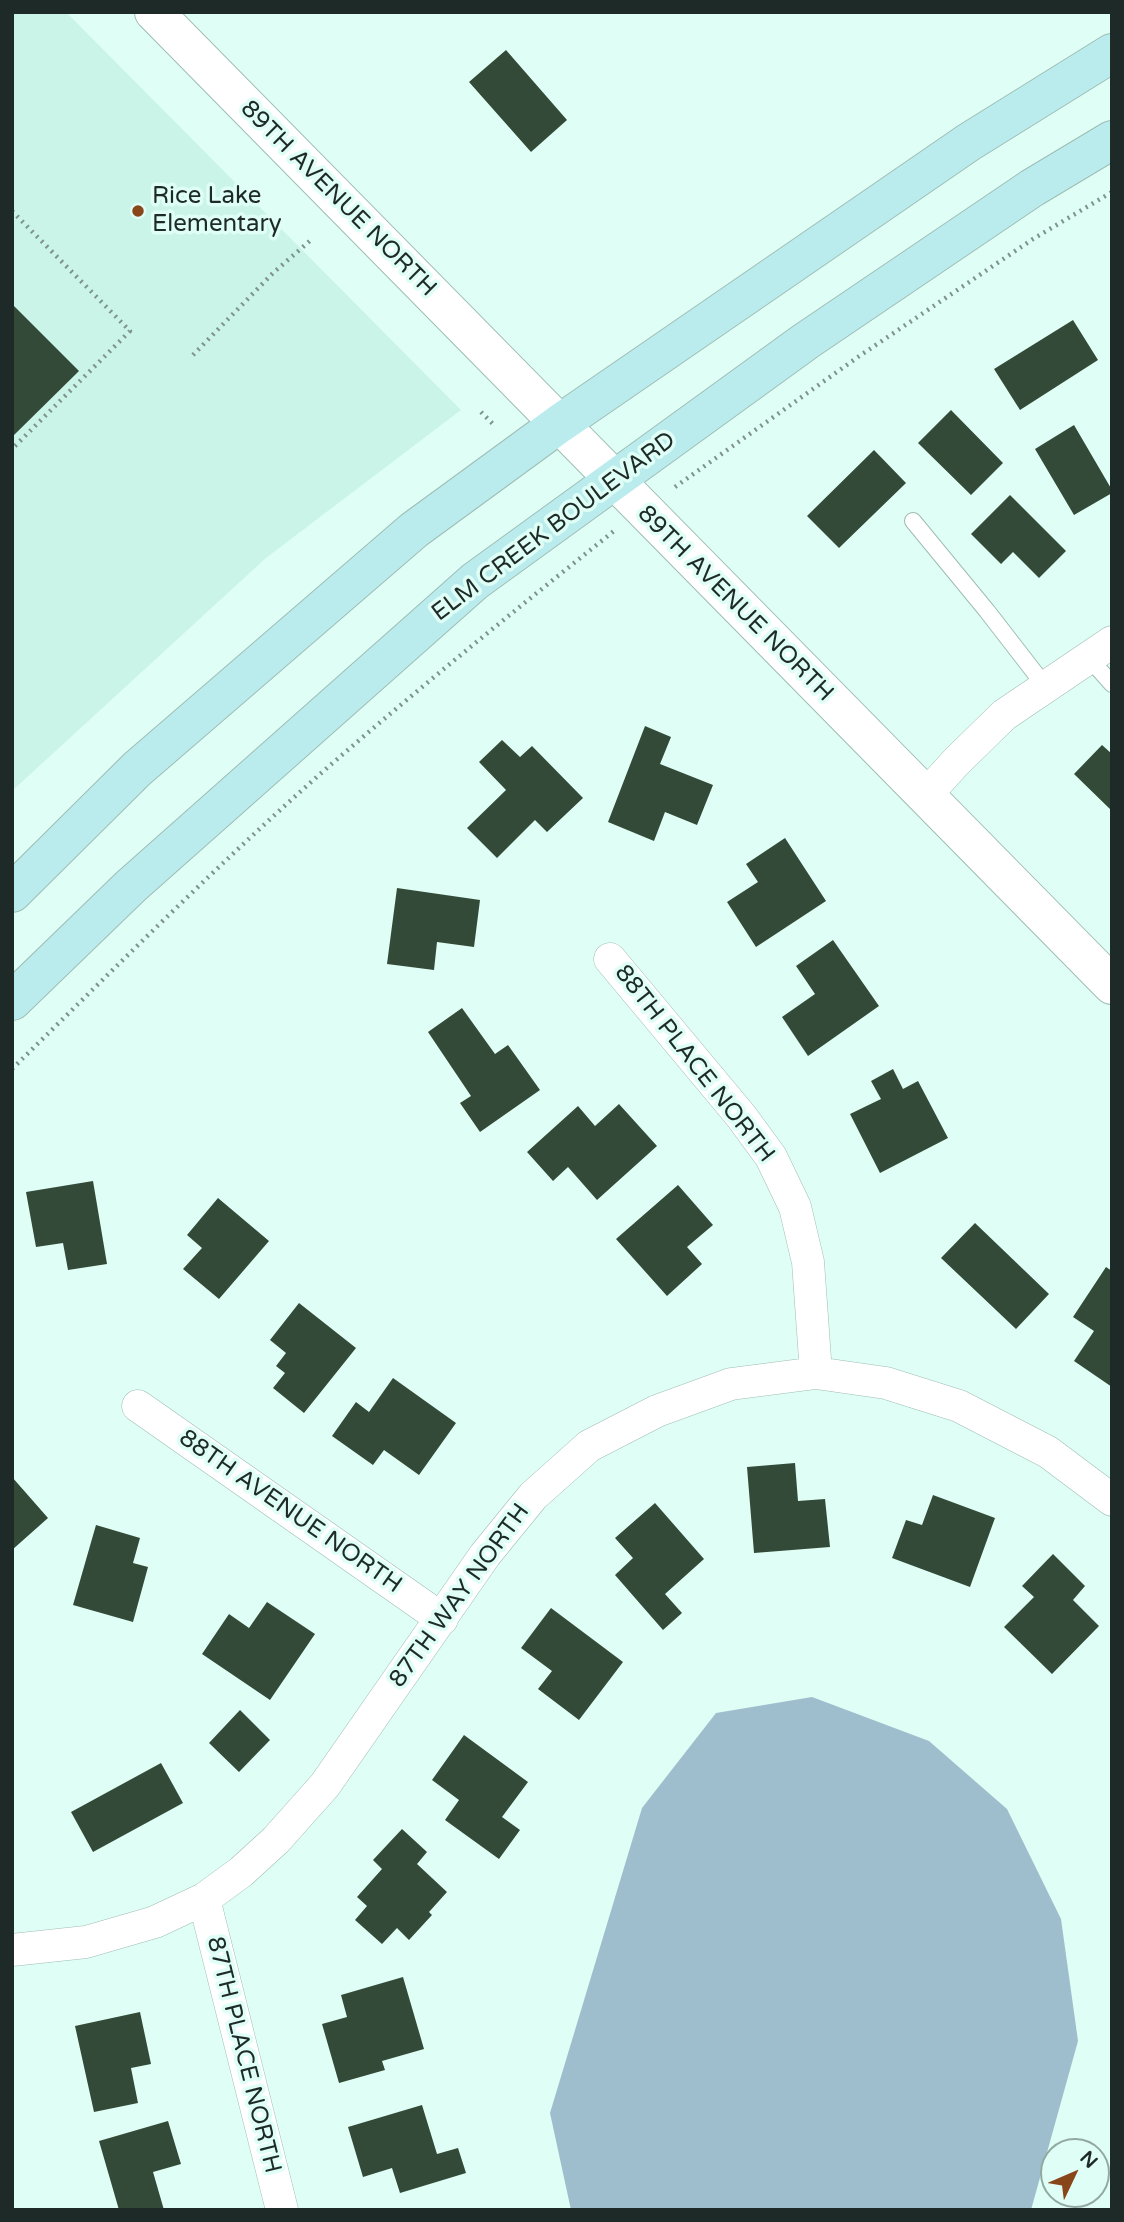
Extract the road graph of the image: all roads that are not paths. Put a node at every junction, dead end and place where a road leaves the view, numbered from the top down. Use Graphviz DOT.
graph roads {
  1 [pos="154,12"];
  2 [pos="1112,53"];
  3 [pos="1112,140"];
  4 [pos="559,424"];
  5 [pos="613,479"];
  6 [pos="913,521"];
  7 [pos="1100,649"];
  8 [pos="1112,684"];
  9 [pos="1045,686"];
  10 [pos="925,796"];
  11 [pos="12,893"];
  12 [pos="610,959"];
  13 [pos="1112,985"];
  14 [pos="12,1001"];
  15 [pos="816,1373"];
  16 [pos="138,1406"];
  17 [pos="1112,1500"];
  18 [pos="442,1619"];
  19 [pos="204,1899"];
  20 [pos="12,1950"];
  21 [pos="282,2210"];
  1 -- 4 [label="street, 89TH AVENUE NORTH"];
  2 -- 4 [label="main road"];
  3 -- 5 [label="main road, ELM CREEK BOULEVARD"];
  4 -- 5 [label="street, 89TH AVENUE NORTH"];
  4 -- 11 [label="main road"];
  5 -- 10 [label="street, 89TH AVENUE NORTH"];
  5 -- 14 [label="main road, ELM CREEK BOULEVARD"];
  6 -- 9 [label="lane"];
  7 -- 8 [label="lane"];
  7 -- 9 [label="street"];
  9 -- 10 [label="street"];
  10 -- 13 [label="street, 89TH AVENUE NORTH"];
  12 -- 15 [label="street, 88TH PLACE NORTH"];
  15 -- 17 [label="street, 87TH WAY NORTH"];
  15 -- 18 [label="street, 87TH WAY NORTH"];
  16 -- 18 [label="street, 88TH AVENUE NORTH"];
  18 -- 19 [label="street, 87TH WAY NORTH"];
  19 -- 20 [label="street, 87TH WAY NORTH"];
  19 -- 21 [label="street, 87TH PLACE NORTH"];
}
